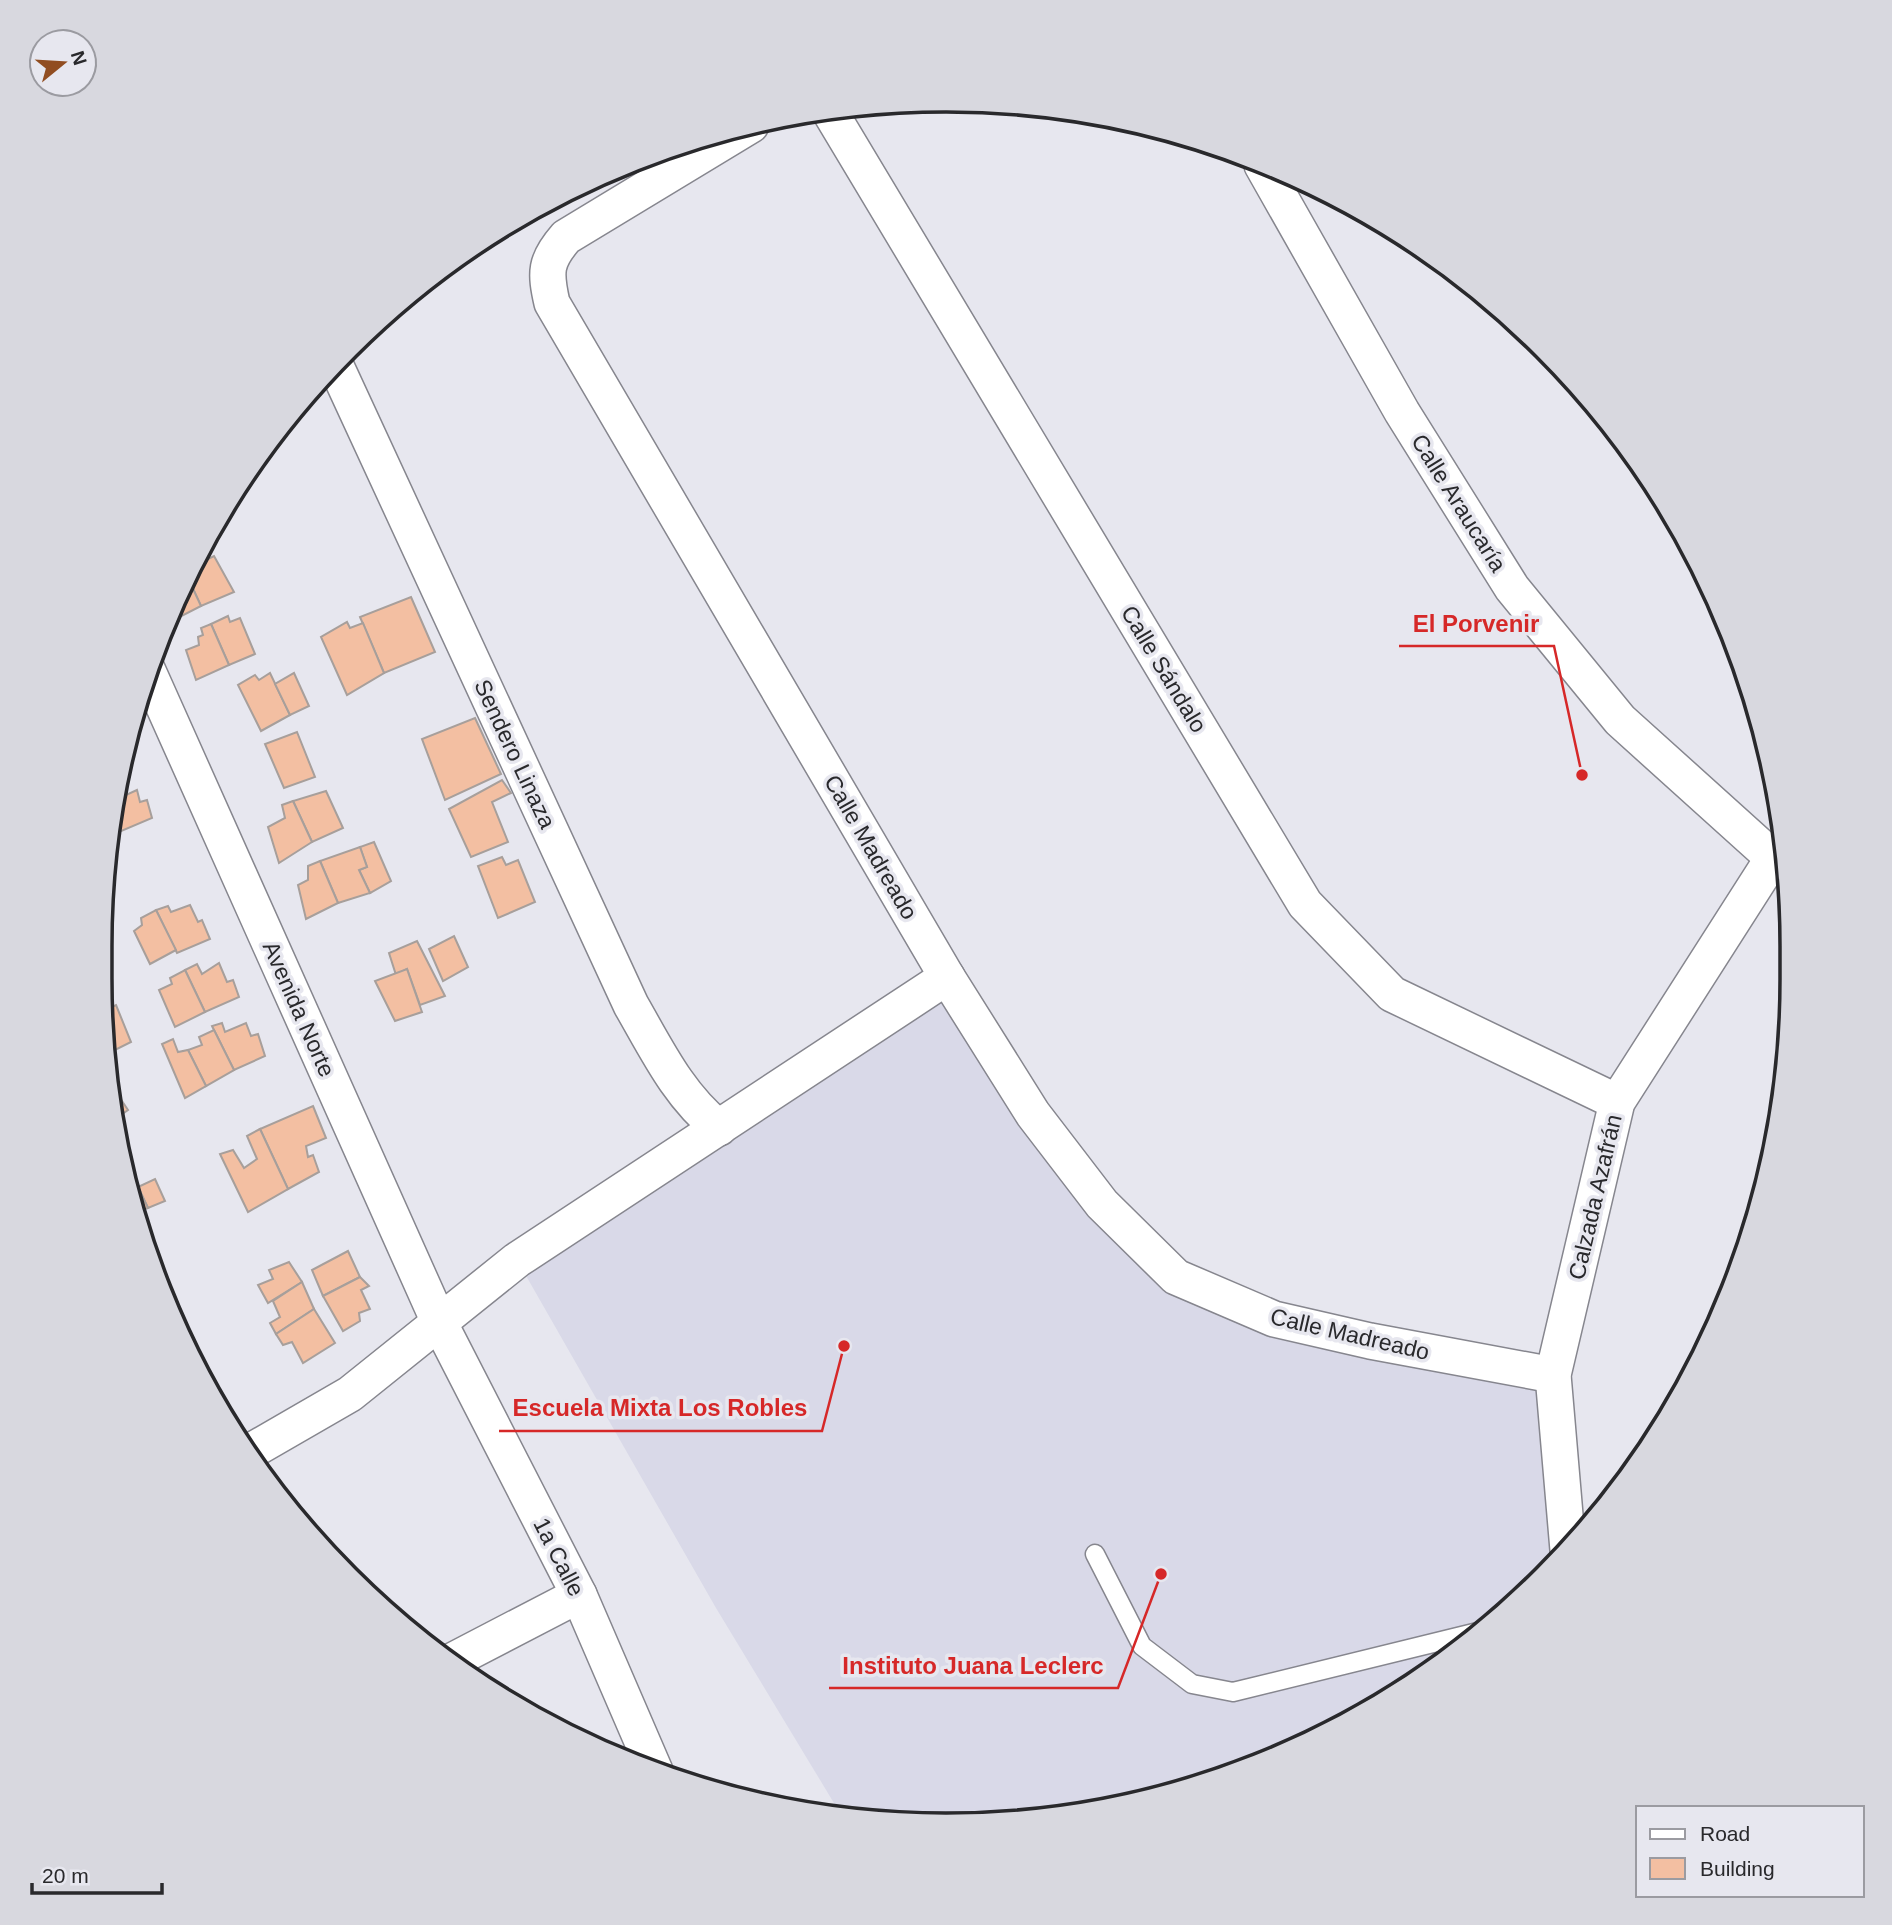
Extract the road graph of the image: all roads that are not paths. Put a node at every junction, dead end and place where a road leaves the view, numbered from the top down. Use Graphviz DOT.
graph roads {
  1 [pos="834,119"];
  2 [pos="722,142"];
  3 [pos="1269,177"];
  4 [pos="339,374"];
  5 [pos="154,684"];
  6 [pos="1774,850"];
  7 [pos="1775,858"];
  8 [pos="947,976"];
  9 [pos="1617,1102"];
  10 [pos="719,1128"];
  11 [pos="446,1335"];
  12 [pos="1553,1375"];
  13 [pos="257,1448"];
  14 [pos="1567,1536"];
  15 [pos="1095,1553"];
  16 [pos="579,1595"];
  17 [pos="1461,1635"];
  18 [pos="460,1656"];
  19 [pos="650,1758"];
  1 -- 9 [label="street, Calle Sándalo"];
  2 -- 8 [label="street, Calle Madreado"];
  3 -- 6 [label="street, Calle Araucaría"];
  4 -- 10 [label="street, Sendero Linaza"];
  5 -- 11 [label="street, Avenida Norte"];
  7 -- 9 [label="street, Calzada Azafrán"];
  8 -- 10 [label="street"];
  8 -- 12 [label="street, Calle Madreado"];
  9 -- 12 [label="street, Calzada Azafrán"];
  10 -- 11 [label="street"];
  11 -- 13 [label="street"];
  11 -- 16 [label="street, 1a Calle"];
  12 -- 14 [label="street, Calzada Azafrán"];
  15 -- 17 [label="lane"];
  16 -- 18 [label="street"];
  16 -- 19 [label="street, 1a Calle"];
}
